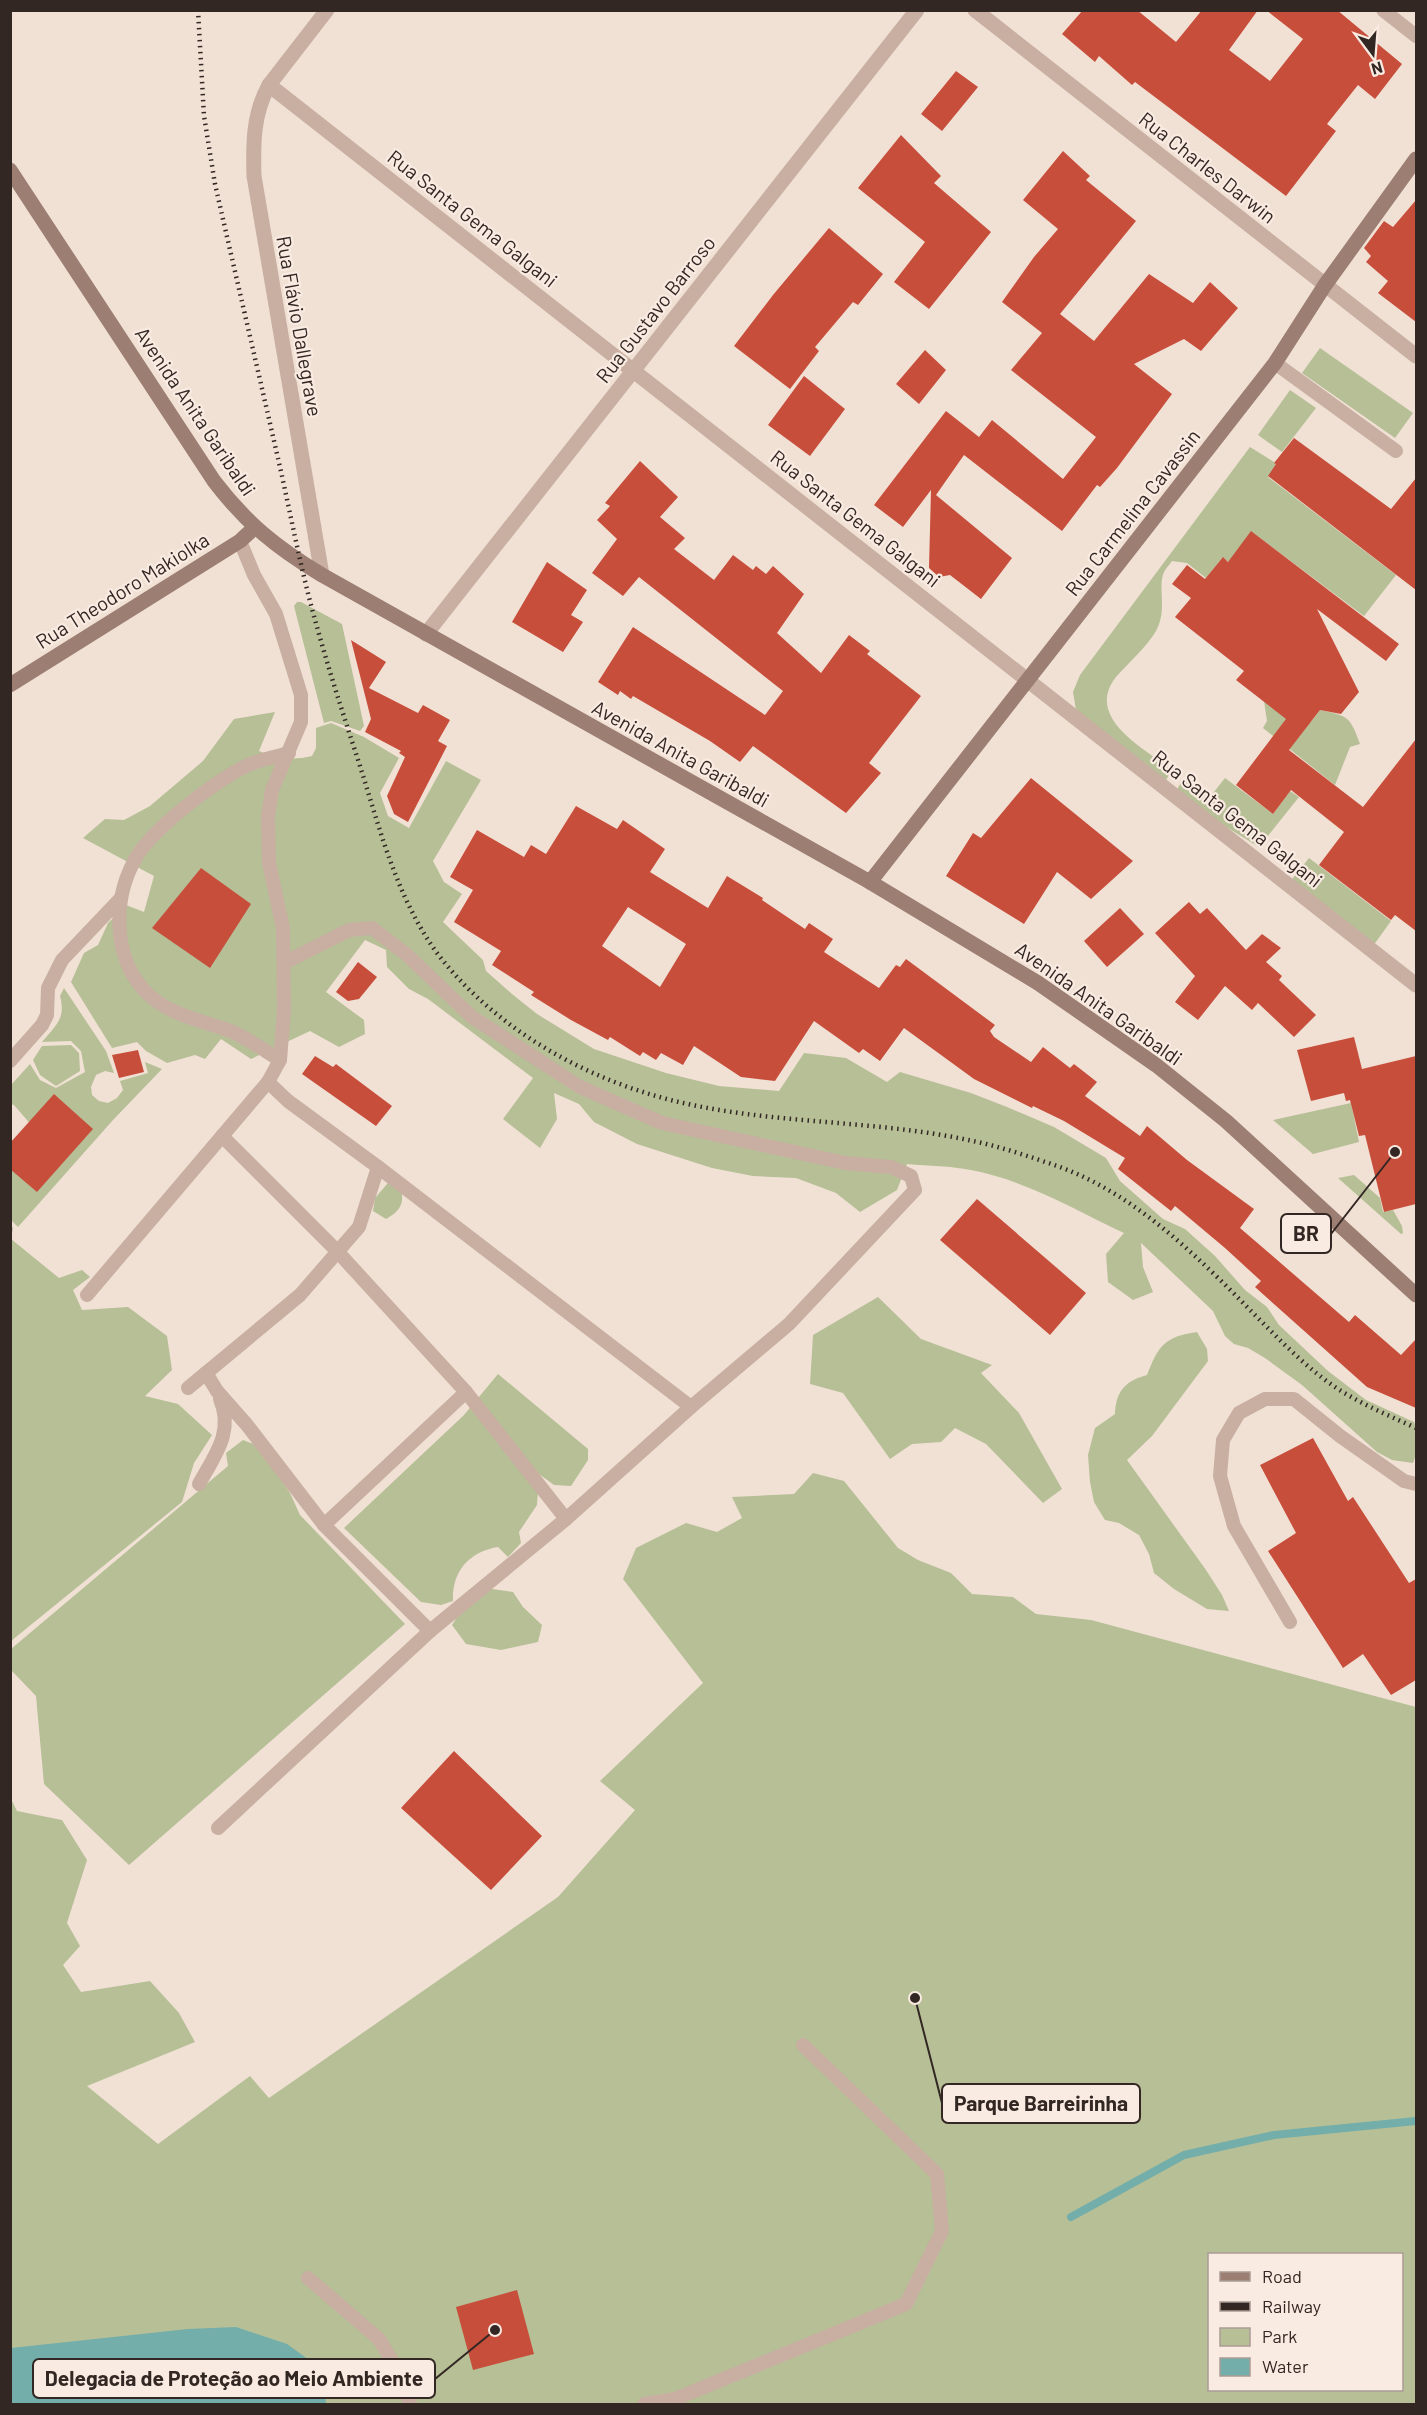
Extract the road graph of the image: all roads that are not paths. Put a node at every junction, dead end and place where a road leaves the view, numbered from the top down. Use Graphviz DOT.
graph roads {
  1 [pos="327,10"];
  2 [pos="917,10"];
  3 [pos="975,10"];
  4 [pos="1383,10"];
  5 [pos="1416,36"];
  6 [pos="269,85"];
  7 [pos="1416,159"];
  8 [pos="10,170"];
  9 [pos="1325,285"];
  10 [pos="1416,356"];
  11 [pos="1275,363"];
  12 [pos="633,371"];
  13 [pos="1396,451"];
  14 [pos="254,528"];
  15 [pos="240,541"];
  16 [pos="322,576"];
  17 [pos="426,634"];
  18 [pos="1028,680"];
  19 [pos="10,686"];
  20 [pos="289,753"];
  21 [pos="870,882"];
  22 [pos="122,898"];
  23 [pos="284,963"];
  24 [pos="1416,985"];
  25 [pos="280,1060"];
  26 [pos="10,1061"];
  27 [pos="268,1082"];
  28 [pos="222,1136"];
  29 [pos="378,1167"];
  30 [pos="337,1251"];
  31 [pos="87,1295"];
  32 [pos="1416,1295"];
  33 [pos="206,1373"];
  34 [pos="188,1388"];
  35 [pos="217,1391"];
  36 [pos="466,1392"];
  37 [pos="691,1407"];
  38 [pos="199,1484"];
  39 [pos="1416,1484"];
  40 [pos="566,1519"];
  41 [pos="324,1525"];
  42 [pos="1290,1622"];
  43 [pos="430,1631"];
  44 [pos="218,1828"];
  45 [pos="803,2045"];
  46 [pos="308,2278"];
  47 [pos="410,2404"];
  48 [pos="644,2404"];
  1 -- 6 [label="street, Rua Flávio Dallegrave"];
  2 -- 12 [label="street, Rua Gustavo Barroso"];
  3 -- 9 [label="street, Rua Charles Darwin"];
  4 -- 5 [label="lane"];
  6 -- 12 [label="street, Rua Santa Gema Galgani"];
  6 -- 16 [label="street, Rua Flávio Dallegrave"];
  7 -- 9 [label="main road, Rua Carmelina Cavassin"];
  8 -- 14 [label="main road, Avenida Anita Garibaldi"];
  9 -- 10 [label="street, Rua Charles Darwin"];
  9 -- 11 [label="main road, Rua Carmelina Cavassin"];
  11 -- 13 [label="lane"];
  11 -- 18 [label="main road, Rua Carmelina Cavassin"];
  12 -- 17 [label="street, Rua Gustavo Barroso"];
  12 -- 18 [label="street, Rua Santa Gema Galgani"];
  14 -- 15 [label="main road, Rua Theodoro Makiolka"];
  14 -- 16 [label="main road, Avenida Anita Garibaldi"];
  15 -- 19 [label="main road, Rua Theodoro Makiolka"];
  15 -- 20 [label="lane"];
  16 -- 17 [label="main road, Avenida Anita Garibaldi"];
  17 -- 21 [label="main road, Avenida Anita Garibaldi"];
  18 -- 21 [label="main road, Rua Carmelina Cavassin"];
  18 -- 24 [label="street, Rua Santa Gema Galgani"];
  20 -- 22 [label="lane"];
  20 -- 23 [label="lane"];
  21 -- 32 [label="main road, Avenida Anita Garibaldi"];
  22 -- 25 [label="lane"];
  22 -- 26 [label="lane"];
  23 -- 25 [label="lane"];
  23 -- 37 [label="lane"];
  25 -- 27 [label="lane"];
  27 -- 28 [label="lane"];
  27 -- 29 [label="lane"];
  28 -- 30 [label="lane"];
  28 -- 31 [label="lane"];
  29 -- 30 [label="lane"];
  29 -- 37 [label="lane"];
  30 -- 33 [label="lane"];
  30 -- 36 [label="lane"];
  33 -- 34 [label="lane"];
  33 -- 35 [label="lane"];
  35 -- 38 [label="lane"];
  35 -- 41 [label="lane"];
  36 -- 40 [label="lane"];
  36 -- 41 [label="lane"];
  37 -- 40 [label="lane"];
  39 -- 42 [label="lane"];
  40 -- 43 [label="lane"];
  41 -- 43 [label="lane"];
  43 -- 44 [label="lane"];
  45 -- 48 [label="lane"];
  46 -- 47 [label="lane"];
}
